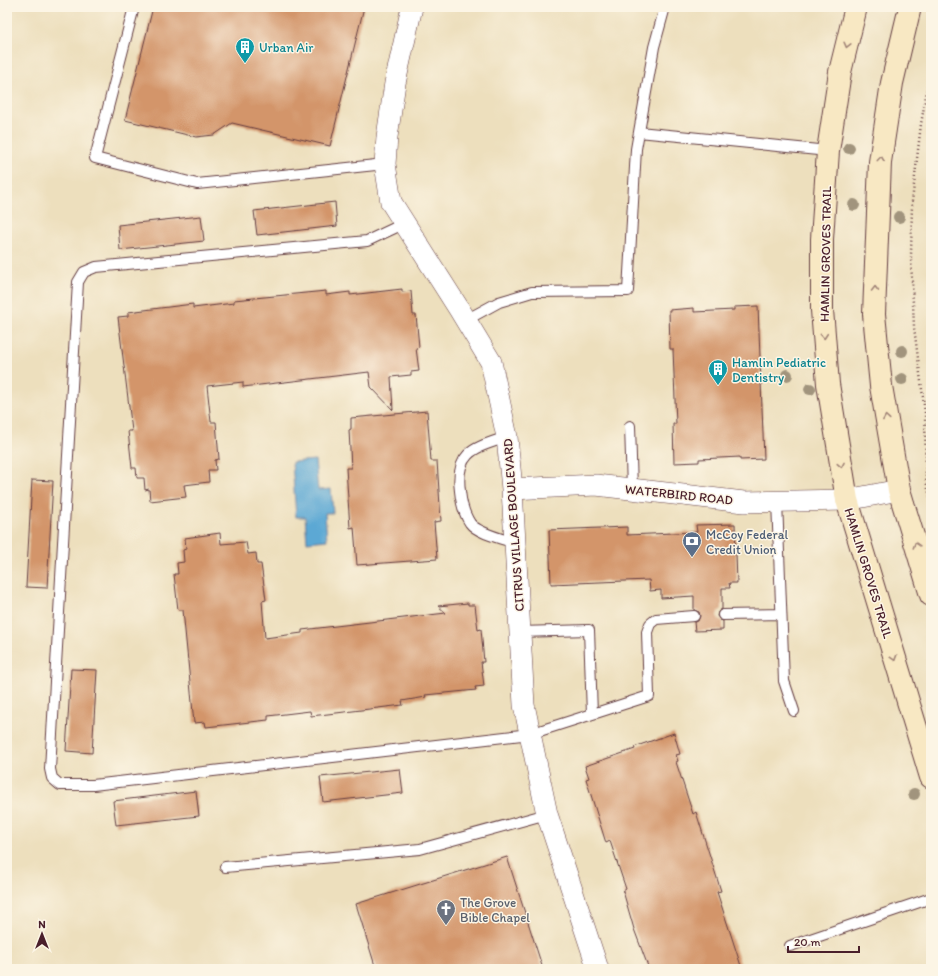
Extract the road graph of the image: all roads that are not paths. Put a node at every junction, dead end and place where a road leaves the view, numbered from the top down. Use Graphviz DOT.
graph roads {
  1 [pos="134,7"];
  2 [pos="412,7"];
  3 [pos="665,7"];
  4 [pos="856,7"];
  5 [pos="910,7"];
  6 [pos="639,132"];
  7 [pos="828,151"];
  8 [pos="385,164"];
  9 [pos="403,224"];
  10 [pos="466,320"];
  11 [pos="630,426"];
  12 [pos="507,437"];
  13 [pos="512,489"];
  14 [pos="632,489"];
  15 [pos="899,490"];
  16 [pos="847,500"];
  17 [pos="777,501"];
  18 [pos="515,543"];
  19 [pos="931,595"];
  20 [pos="781,614"];
  21 [pos="722,615"];
  22 [pos="694,616"];
  23 [pos="520,632"];
  24 [pos="794,711"];
  25 [pos="592,714"];
  26 [pos="530,734"];
  27 [pos="931,777"];
  28 [pos="547,814"];
  29 [pos="225,867"];
  30 [pos="931,898"];
  31 [pos="790,946"];
  32 [pos="598,969"];
  1 -- 8 [label="lane"];
  2 -- 8 [label="street, CITRUS VILLAGE BOULEVARD"];
  3 -- 6 [label="lane"];
  4 -- 7 [label="main road, HAMLIN GROVES TRAIL, one-way"];
  15 -- 5 [label="main road, one-way"];
  6 -- 7 [label="lane"];
  6 -- 10 [label="lane"];
  7 -- 16 [label="main road, HAMLIN GROVES TRAIL, one-way"];
  8 -- 9 [label="street, CITRUS VILLAGE BOULEVARD"];
  9 -- 10 [label="street, CITRUS VILLAGE BOULEVARD"];
  9 -- 26 [label="lane"];
  10 -- 12 [label="street, CITRUS VILLAGE BOULEVARD"];
  11 -- 14 [label="lane"];
  12 -- 13 [label="street, CITRUS VILLAGE BOULEVARD"];
  12 -- 18 [label="lane"];
  13 -- 14 [label="street, WATERBIRD ROAD"];
  13 -- 18 [label="street, CITRUS VILLAGE BOULEVARD"];
  14 -- 17 [label="street, WATERBIRD ROAD"];
  15 -- 16 [label="street, WATERBIRD ROAD"];
  19 -- 15 [label="main road, one-way"];
  16 -- 17 [label="street, WATERBIRD ROAD"];
  16 -- 27 [label="main road, HAMLIN GROVES TRAIL, one-way"];
  17 -- 20 [label="lane"];
  18 -- 23 [label="street, CITRUS VILLAGE BOULEVARD"];
  20 -- 21 [label="lane"];
  20 -- 24 [label="lane"];
  22 -- 25 [label="lane"];
  23 -- 25 [label="lane"];
  23 -- 26 [label="street, CITRUS VILLAGE BOULEVARD"];
  25 -- 26 [label="lane"];
  26 -- 28 [label="street, CITRUS VILLAGE BOULEVARD"];
  28 -- 29 [label="lane"];
  28 -- 32 [label="street, CITRUS VILLAGE BOULEVARD"];
  30 -- 31 [label="lane"];
}
